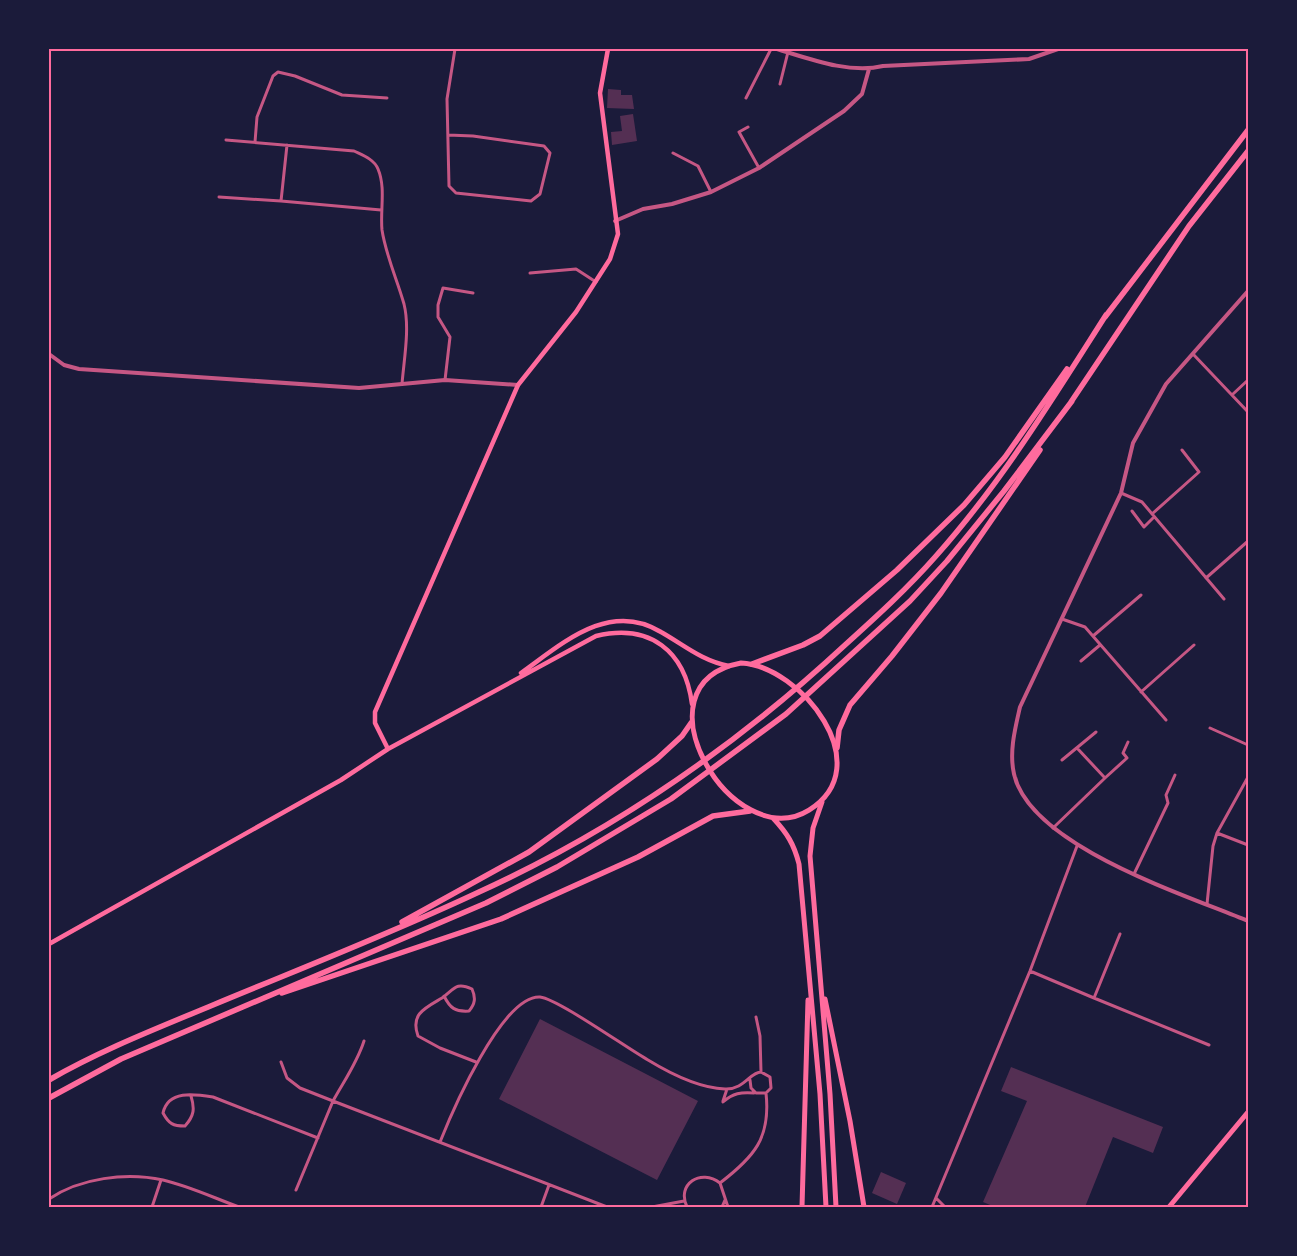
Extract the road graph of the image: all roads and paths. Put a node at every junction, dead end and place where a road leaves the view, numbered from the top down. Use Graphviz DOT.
graph roads {
  1 [pos="456,49"];
  2 [pos="608,49"];
  3 [pos="771,49"];
  4 [pos="777,49"];
  5 [pos="1058,49"];
  6 [pos="788,52"];
  7 [pos="868,70"];
  8 [pos="780,84"];
  9 [pos="387,98"];
  10 [pos="746,98"];
  11 [pos="748,127"];
  12 [pos="1248,130"];
  13 [pos="448,135"];
  14 [pos="226,140"];
  15 [pos="255,142"];
  16 [pos="287,145"];
  17 [pos="1248,151"];
  18 [pos="673,153"];
  19 [pos="759,168"];
  20 [pos="711,192"];
  21 [pos="219,197"];
  22 [pos="281,201"];
  23 [pos="381,210"];
  24 [pos="615,221"];
  25 [pos="530,274"];
  26 [pos="596,282"];
  27 [pos="1248,290"];
  28 [pos="473,293"];
  29 [pos="1106,315"];
  30 [pos="49,354"];
  31 [pos="1193,354"];
  32 [pos="445,380"];
  33 [pos="1248,380"];
  34 [pos="402,385"];
  35 [pos="518,385"];
  36 [pos="1233,394"];
  37 [pos="1072,401"];
  38 [pos="1248,412"];
  39 [pos="1182,450"];
  40 [pos="1121,493"];
  41 [pos="1132,511"];
  42 [pos="1153,516"];
  43 [pos="1248,544"];
  44 [pos="1206,578"];
  45 [pos="1141,595"];
  46 [pos="1224,599"];
  47 [pos="1062,619"];
  48 [pos="1093,636"];
  49 [pos="1100,645"];
  50 [pos="1194,645"];
  51 [pos="1081,661"];
  52 [pos="752,664"];
  53 [pos="729,666"];
  54 [pos="504,685"];
  55 [pos="1141,692"];
  56 [pos="692,704"];
  57 [pos="1166,720"];
  58 [pos="691,723"];
  59 [pos="1210,728"];
  60 [pos="1096,732"];
  61 [pos="1128,742"];
  62 [pos="1248,745"];
  63 [pos="837,748"];
  64 [pos="1077,748"];
  65 [pos="388,749"];
  66 [pos="1062,760"];
  67 [pos="1175,774"];
  68 [pos="1248,777"];
  69 [pos="1105,778"];
  70 [pos="823,799"];
  71 [pos="750,811"];
  72 [pos="773,818"];
  73 [pos="1052,828"];
  74 [pos="1217,833"];
  75 [pos="1248,845"];
  76 [pos="1077,846"];
  77 [pos="1134,874"];
  78 [pos="1207,904"];
  79 [pos="1248,921"];
  80 [pos="1120,934"];
  81 [pos="368,940"];
  82 [pos="49,944"];
  83 [pos="1030,971"];
  84 [pos="809,978"];
  85 [pos="821,978"];
  86 [pos="444,996"];
  87 [pos="1094,998"];
  88 [pos="246,1005"];
  89 [pos="756,1018"];
  90 [pos="364,1041"];
  91 [pos="1209,1045"];
  92 [pos="281,1062"];
  93 [pos="476,1062"];
  94 [pos="761,1072"];
  95 [pos="49,1080"];
  96 [pos="750,1080"];
  97 [pos="727,1089"];
  98 [pos="756,1093"];
  99 [pos="766,1093"];
  100 [pos="191,1096"];
  101 [pos="49,1098"];
  102 [pos="333,1101"];
  103 [pos="1248,1112"];
  104 [pos="318,1138"];
  105 [pos="440,1142"];
  106 [pos="161,1180"];
  107 [pos="720,1183"];
  108 [pos="549,1185"];
  109 [pos="296,1190"];
  110 [pos="936,1198"];
  111 [pos="49,1199"];
  112 [pos="725,1199"];
  113 [pos="684,1201"];
  114 [pos="152,1207"];
  115 [pos="239,1207"];
  116 [pos="541,1207"];
  117 [pos="607,1207"];
  118 [pos="652,1207"];
  119 [pos="687,1207"];
  120 [pos="722,1207"];
  121 [pos="728,1207"];
  122 [pos="802,1207"];
  123 [pos="826,1207"];
  124 [pos="836,1207"];
  125 [pos="864,1207"];
  126 [pos="932,1207"];
  127 [pos="945,1207"];
  128 [pos="1169,1207"];
  1 -- 13 [label="street"];
  2 -- 24 [label="main road"];
  3 -- 10 [label="street"];
  4 -- 6 [label="street"];
  5 -- 7 [label="street"];
  6 -- 7 [label="street"];
  6 -- 8 [label="street"];
  7 -- 19 [label="street"];
  9 -- 15 [label="street"];
  11 -- 19 [label="street"];
  12 -- 29 [label="highway"];
  13 -- 13 [label="street"];
  14 -- 15 [label="street"];
  15 -- 16 [label="street"];
  16 -- 22 [label="street"];
  16 -- 23 [label="street"];
  17 -- 37 [label="highway"];
  18 -- 20 [label="street"];
  19 -- 20 [label="street"];
  20 -- 24 [label="street"];
  21 -- 22 [label="street"];
  22 -- 23 [label="street"];
  23 -- 34 [label="street"];
  24 -- 26 [label="main road"];
  25 -- 26 [label="street"];
  26 -- 35 [label="main road"];
  27 -- 31 [label="street"];
  28 -- 32 [label="street"];
  29 -- 52 [label="highway"];
  29 -- 81 [label="highway"];
  30 -- 34 [label="street"];
  31 -- 36 [label="street"];
  31 -- 40 [label="street"];
  32 -- 34 [label="street"];
  32 -- 35 [label="street"];
  33 -- 36 [label="street"];
  35 -- 65 [label="main road"];
  36 -- 38 [label="street"];
  37 -- 63 [label="highway"];
  37 -- 88 [label="highway"];
  39 -- 42 [label="street"];
  40 -- 42 [label="street"];
  40 -- 47 [label="street"];
  41 -- 42 [label="street"];
  42 -- 44 [label="street"];
  43 -- 44 [label="street"];
  44 -- 46 [label="street"];
  45 -- 48 [label="street"];
  47 -- 48 [label="street"];
  47 -- 73 [label="street"];
  48 -- 49 [label="street"];
  49 -- 51 [label="street"];
  49 -- 55 [label="street"];
  50 -- 55 [label="street"];
  52 -- 53 [label="main road"];
  52 -- 63 [label="main road"];
  53 -- 54 [label="main road"];
  53 -- 56 [label="main road"];
  54 -- 56 [label="main road"];
  54 -- 65 [label="main road"];
  55 -- 57 [label="street"];
  56 -- 58 [label="main road"];
  58 -- 71 [label="main road"];
  58 -- 81 [label="highway"];
  59 -- 62 [label="street"];
  60 -- 64 [label="street"];
  61 -- 69 [label="street"];
  63 -- 70 [label="main road"];
  64 -- 66 [label="street"];
  64 -- 69 [label="street"];
  65 -- 82 [label="main road"];
  67 -- 77 [label="street"];
  68 -- 74 [label="street"];
  69 -- 73 [label="street"];
  70 -- 72 [label="main road"];
  70 -- 85 [label="main road"];
  71 -- 72 [label="main road"];
  71 -- 88 [label="highway"];
  72 -- 84 [label="main road"];
  73 -- 76 [label="street"];
  74 -- 75 [label="street"];
  74 -- 78 [label="street"];
  76 -- 77 [label="street"];
  76 -- 83 [label="street"];
  77 -- 78 [label="street"];
  78 -- 79 [label="street"];
  80 -- 87 [label="street"];
  81 -- 95 [label="highway"];
  83 -- 87 [label="street"];
  83 -- 110 [label="street"];
  84 -- 122 [label="main road"];
  84 -- 123 [label="main road"];
  85 -- 124 [label="main road"];
  85 -- 125 [label="main road"];
  86 -- 86 [label="street"];
  86 -- 93 [label="street"];
  87 -- 91 [label="street"];
  88 -- 101 [label="highway"];
  89 -- 94 [label="street"];
  90 -- 102 [label="street"];
  92 -- 102 [label="street"];
  93 -- 97 [label="street"];
  93 -- 105 [label="street"];
  94 -- 96 [label="street"];
  94 -- 99 [label="street"];
  96 -- 97 [label="street"];
  96 -- 98 [label="street"];
  97 -- 98 [label="street"];
  98 -- 99 [label="street"];
  99 -- 107 [label="street"];
  100 -- 100 [label="street"];
  100 -- 104 [label="street"];
  102 -- 104 [label="street"];
  102 -- 105 [label="street"];
  103 -- 128 [label="main road"];
  104 -- 109 [label="street"];
  105 -- 108 [label="street"];
  106 -- 111 [label="street"];
  106 -- 114 [label="street"];
  106 -- 115 [label="street"];
  107 -- 112 [label="street"];
  107 -- 113 [label="street"];
  108 -- 116 [label="street"];
  108 -- 117 [label="street"];
  110 -- 126 [label="street"];
  110 -- 127 [label="street"];
  112 -- 120 [label="street"];
  112 -- 121 [label="street"];
  113 -- 118 [label="street"];
  113 -- 119 [label="street"];
}
